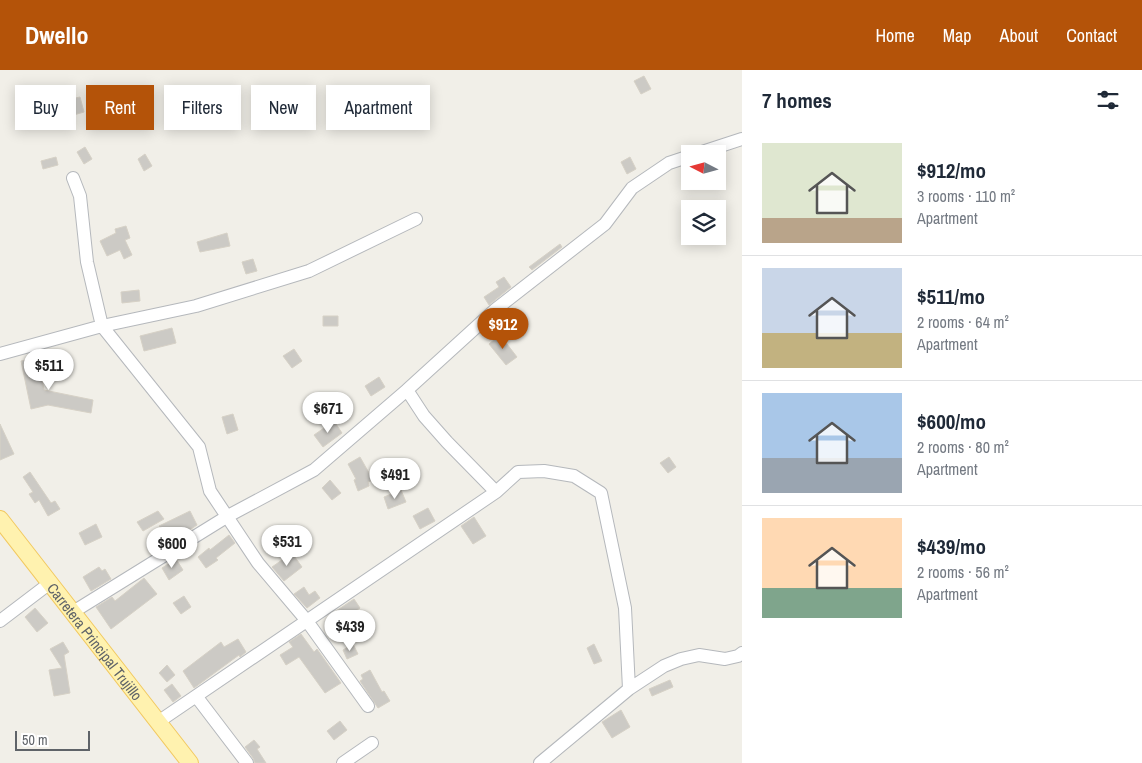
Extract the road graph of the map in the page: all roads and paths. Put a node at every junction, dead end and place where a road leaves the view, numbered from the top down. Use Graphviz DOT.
graph roads {
  1 [pos="742,139"];
  2 [pos="724,145"];
  3 [pos="681,159"];
  4 [pos="73,178"];
  5 [pos="416,219"];
  6 [pos="102,326"];
  7 [pos="0,354"];
  8 [pos="407,390"];
  9 [pos="496,492"];
  10 [pos="228,516"];
  11 [pos="0,519"];
  12 [pos="50,583"];
  13 [pos="73,612"];
  14 [pos="0,621"];
  15 [pos="307,621"];
  16 [pos="742,653"];
  17 [pos="630,689"];
  18 [pos="196,696"];
  19 [pos="368,706"];
  20 [pos="158,722"];
  21 [pos="372,743"];
  22 [pos="190,763"];
  23 [pos="247,763"];
  24 [pos="343,763"];
  25 [pos="540,763"];
  1 -- 2 [label="street"];
  3 -- 8 [label="street"];
  4 -- 6 [label="street"];
  5 -- 6 [label="street"];
  6 -- 7 [label="street"];
  6 -- 10 [label="street"];
  8 -- 9 [label="street"];
  8 -- 10 [label="street"];
  9 -- 15 [label="street"];
  9 -- 17 [label="street"];
  10 -- 13 [label="street"];
  10 -- 15 [label="street"];
  11 -- 12 [label="main road, Carretera Principal Trujillo"];
  12 -- 13 [label="main road, Carretera Principal Trujillo"];
  12 -- 14 [label="street"];
  13 -- 20 [label="main road, Carretera Principal Trujillo"];
  15 -- 18 [label="street"];
  15 -- 19 [label="street"];
  16 -- 17 [label="street"];
  17 -- 25 [label="street"];
  18 -- 20 [label="street"];
  18 -- 23 [label="street"];
  20 -- 22 [label="main road, Carretera Principal Trujillo"];
  21 -- 24 [label="street"];
}
